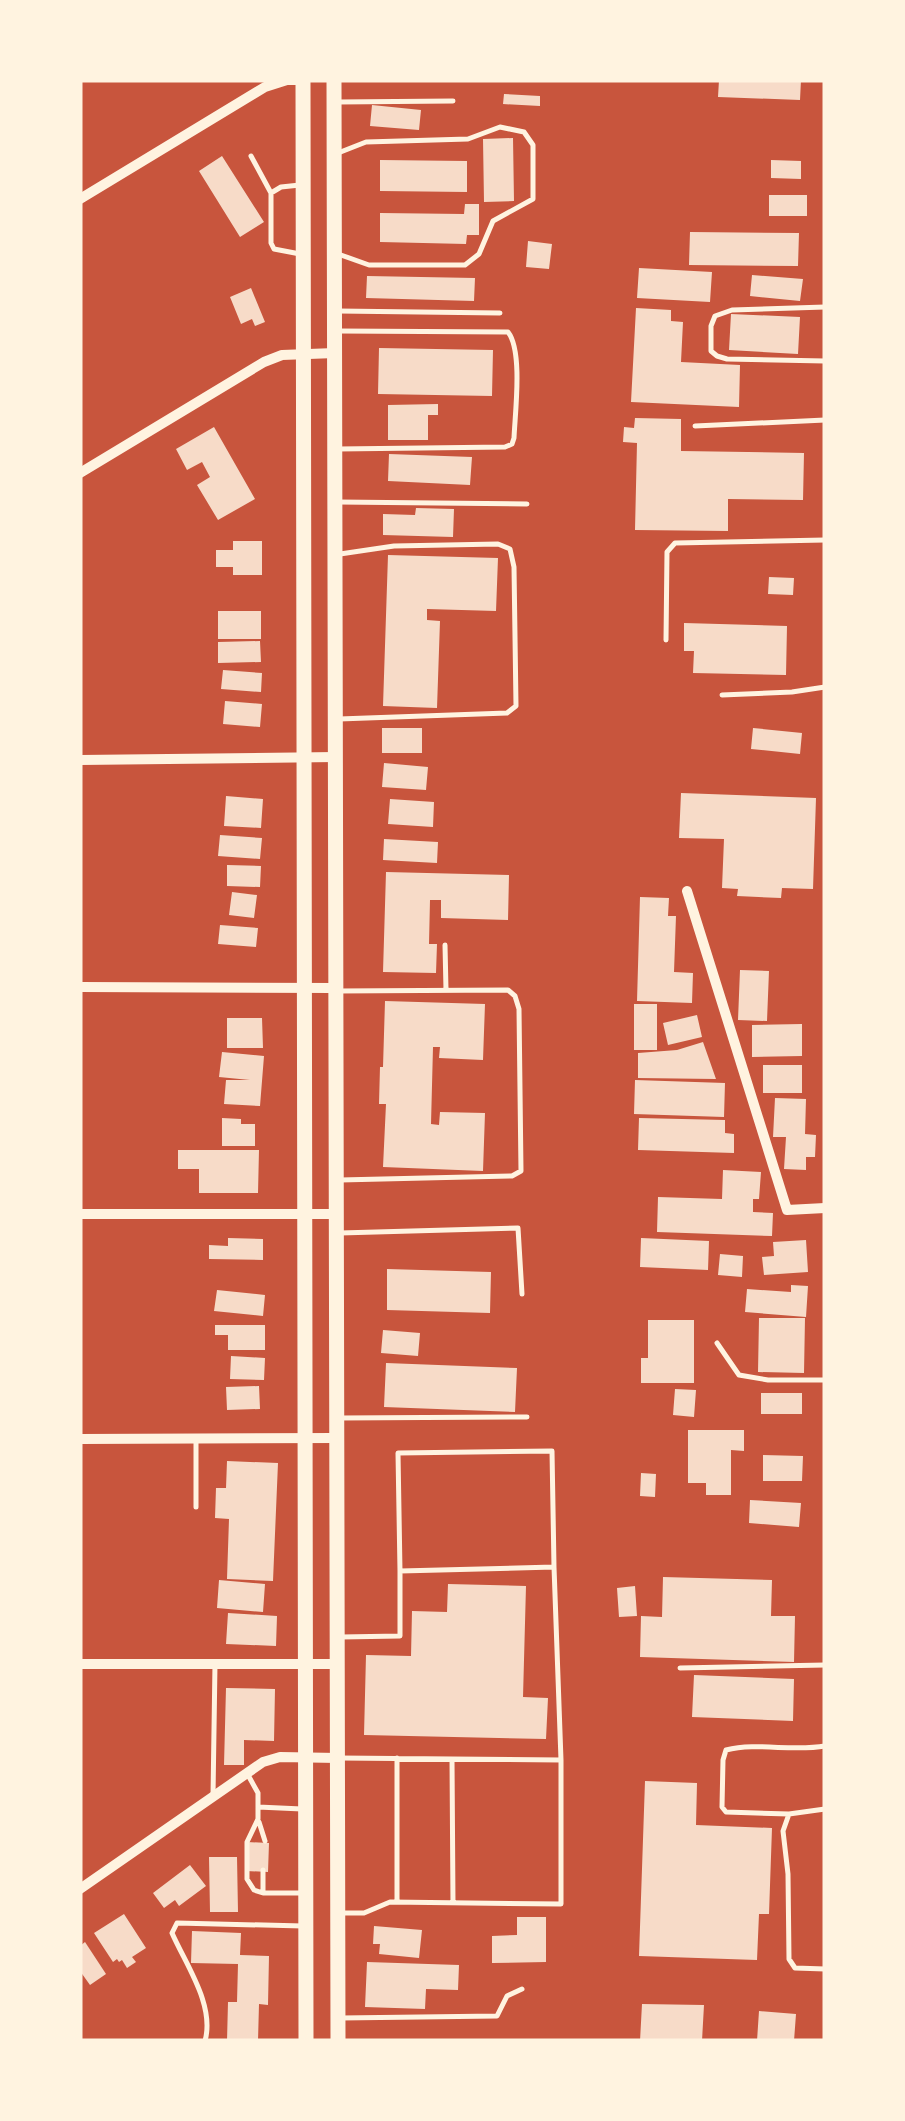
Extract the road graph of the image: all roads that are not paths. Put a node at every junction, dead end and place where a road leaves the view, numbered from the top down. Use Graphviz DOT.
graph roads {
  1 [pos="302,80"];
  2 [pos="334,80"];
  3 [pos="453,101"];
  4 [pos="334,102"];
  5 [pos="335,154"];
  6 [pos="252,156"];
  7 [pos="303,185"];
  8 [pos="271,193"];
  9 [pos="80,199"];
  10 [pos="335,252"];
  11 [pos="303,255"];
  12 [pos="825,307"];
  13 [pos="335,311"];
  14 [pos="500,312"];
  15 [pos="335,332"];
  16 [pos="303,353"];
  17 [pos="335,353"];
  18 [pos="825,361"];
  19 [pos="825,420"];
  20 [pos="695,426"];
  21 [pos="336,449"];
  22 [pos="80,473"];
  23 [pos="336,502"];
  24 [pos="527,504"];
  25 [pos="825,540"];
  26 [pos="304,554"];
  27 [pos="336,554"];
  28 [pos="666,640"];
  29 [pos="825,687"];
  30 [pos="722,695"];
  31 [pos="336,720"];
  32 [pos="304,758"];
  33 [pos="336,758"];
  34 [pos="80,760"];
  35 [pos="687,891"];
  36 [pos="444,945"];
  37 [pos="80,987"];
  38 [pos="304,988"];
  39 [pos="336,989"];
  40 [pos="446,990"];
  41 [pos="337,1180"];
  42 [pos="825,1208"];
  43 [pos="80,1214"];
  44 [pos="304,1214"];
  45 [pos="337,1214"];
  46 [pos="337,1233"];
  47 [pos="522,1294"];
  48 [pos="717,1343"];
  49 [pos="825,1380"];
  50 [pos="527,1416"];
  51 [pos="337,1418"];
  52 [pos="305,1438"];
  53 [pos="337,1438"];
  54 [pos="196,1439"];
  55 [pos="80,1440"];
  56 [pos="196,1507"];
  57 [pos="554,1567"];
  58 [pos="400,1571"];
  59 [pos="338,1638"];
  60 [pos="80,1664"];
  61 [pos="215,1664"];
  62 [pos="306,1664"];
  63 [pos="338,1664"];
  64 [pos="825,1665"];
  65 [pos="680,1668"];
  66 [pos="825,1746"];
  67 [pos="305,1758"];
  68 [pos="338,1758"];
  69 [pos="397,1758"];
  70 [pos="452,1759"];
  71 [pos="561,1760"];
  72 [pos="246,1773"];
  73 [pos="213,1796"];
  74 [pos="258,1806"];
  75 [pos="305,1808"];
  76 [pos="825,1809"];
  77 [pos="789,1814"];
  78 [pos="258,1819"];
  79 [pos="265,1840"];
  80 [pos="264,1870"];
  81 [pos="80,1889"];
  82 [pos="263,1893"];
  83 [pos="306,1894"];
  84 [pos="397,1902"];
  85 [pos="452,1903"];
  86 [pos="338,1913"];
  87 [pos="306,1926"];
  88 [pos="825,1969"];
  89 [pos="522,1989"];
  90 [pos="338,2018"];
  91 [pos="205,2041"];
  92 [pos="306,2041"];
  93 [pos="338,2041"];
  1 -- 7 [label="main road"];
  1 -- 9 [label="street"];
  2 -- 4 [label="main road"];
  3 -- 4 [label="lane"];
  4 -- 5 [label="main road"];
  5 -- 10 [label="main road"];
  5 -- 10 [label="lane"];
  6 -- 8 [label="lane"];
  7 -- 8 [label="lane"];
  7 -- 11 [label="main road"];
  8 -- 11 [label="lane"];
  10 -- 13 [label="main road"];
  11 -- 16 [label="main road"];
  12 -- 18 [label="lane"];
  13 -- 14 [label="lane"];
  13 -- 15 [label="main road"];
  15 -- 17 [label="main road"];
  15 -- 21 [label="lane"];
  16 -- 17 [label="street"];
  16 -- 22 [label="street"];
  16 -- 26 [label="main road"];
  17 -- 21 [label="main road"];
  19 -- 20 [label="lane"];
  21 -- 23 [label="main road"];
  23 -- 24 [label="lane"];
  23 -- 27 [label="main road"];
  25 -- 28 [label="lane"];
  26 -- 27 [label="main road"];
  26 -- 32 [label="main road"];
  27 -- 31 [label="main road"];
  27 -- 31 [label="lane"];
  29 -- 30 [label="lane"];
  31 -- 33 [label="main road"];
  32 -- 33 [label="street"];
  32 -- 34 [label="street"];
  32 -- 38 [label="main road"];
  33 -- 39 [label="main road"];
  35 -- 42 [label="street"];
  36 -- 40 [label="lane"];
  37 -- 38 [label="street"];
  38 -- 39 [label="street"];
  38 -- 44 [label="main road"];
  39 -- 40 [label="lane"];
  39 -- 41 [label="main road"];
  40 -- 41 [label="lane"];
  41 -- 45 [label="main road"];
  43 -- 44 [label="street"];
  44 -- 45 [label="street"];
  44 -- 52 [label="main road"];
  45 -- 46 [label="main road"];
  46 -- 47 [label="lane"];
  46 -- 51 [label="main road"];
  48 -- 49 [label="lane"];
  50 -- 51 [label="lane"];
  51 -- 53 [label="main road"];
  52 -- 53 [label="street"];
  52 -- 54 [label="street"];
  52 -- 62 [label="main road"];
  53 -- 59 [label="main road"];
  54 -- 55 [label="street"];
  54 -- 56 [label="lane"];
  57 -- 58 [label="lane"];
  57 -- 58 [label="lane"];
  57 -- 71 [label="lane"];
  58 -- 59 [label="lane"];
  59 -- 63 [label="main road"];
  60 -- 61 [label="street"];
  61 -- 62 [label="street"];
  61 -- 73 [label="lane"];
  62 -- 63 [label="street"];
  62 -- 67 [label="main road"];
  63 -- 68 [label="main road"];
  64 -- 65 [label="lane"];
  66 -- 77 [label="lane"];
  67 -- 68 [label="street"];
  67 -- 72 [label="street"];
  67 -- 75 [label="main road"];
  68 -- 69 [label="lane"];
  68 -- 86 [label="main road"];
  69 -- 70 [label="lane"];
  69 -- 84 [label="lane"];
  70 -- 71 [label="lane"];
  70 -- 85 [label="lane"];
  71 -- 85 [label="lane"];
  72 -- 73 [label="street"];
  72 -- 74 [label="lane"];
  73 -- 81 [label="street"];
  74 -- 75 [label="lane"];
  74 -- 78 [label="lane"];
  75 -- 83 [label="main road"];
  76 -- 77 [label="lane"];
  77 -- 88 [label="lane"];
  78 -- 79 [label="lane"];
  78 -- 82 [label="lane"];
  80 -- 82 [label="lane"];
  82 -- 83 [label="lane"];
  83 -- 87 [label="main road"];
  84 -- 85 [label="lane"];
  84 -- 86 [label="lane"];
  86 -- 90 [label="main road"];
  87 -- 91 [label="lane"];
  87 -- 92 [label="main road"];
  89 -- 90 [label="lane"];
  90 -- 93 [label="main road"];
}
